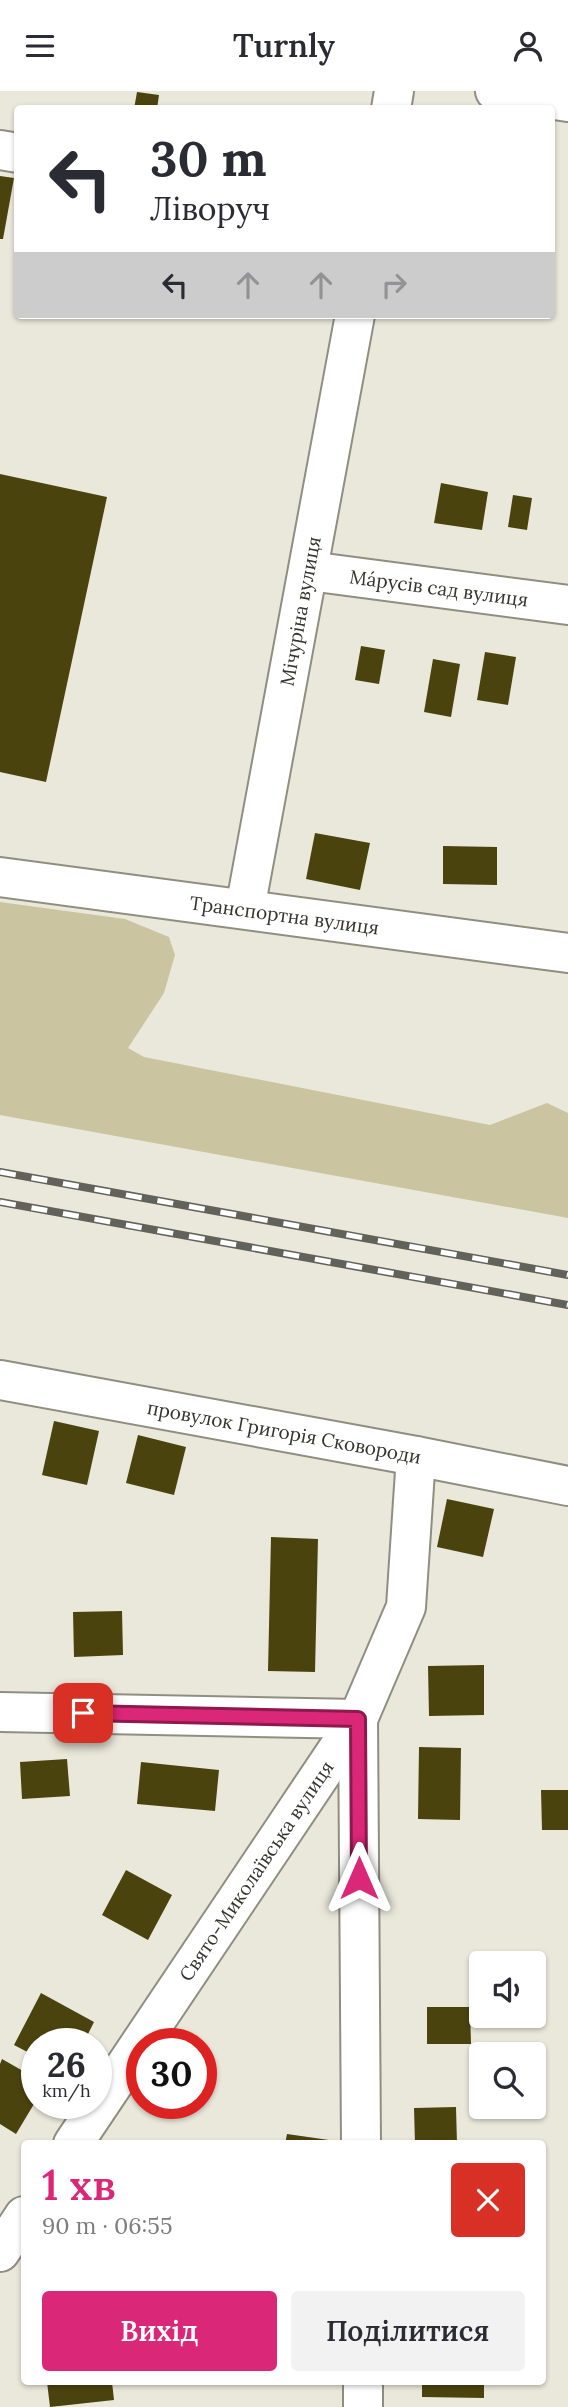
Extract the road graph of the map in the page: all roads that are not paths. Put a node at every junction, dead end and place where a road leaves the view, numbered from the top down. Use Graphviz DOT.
graph roads {
  1 [pos="495,91"];
  2 [pos="568,102"];
  3 [pos="354,319"];
  4 [pos="309,571"];
  5 [pos="568,605"];
  6 [pos="0,877"];
  7 [pos="245,909"];
  8 [pos="568,953"];
  9 [pos="0,1380"];
  10 [pos="416,1455"];
  11 [pos="568,1486"];
  12 [pos="0,1711"];
  13 [pos="358,1719"];
  14 [pos="76,2140"];
  15 [pos="361,2140"];
  16 [pos="21,2220"];
  17 [pos="0,2252"];
  18 [pos="363,2385"];
  19 [pos="363,2407"];
  1 -- 2 [label="street"];
  3 -- 4 [label="street, Мічуріна вулиця"];
  4 -- 5 [label="street, Мáрусів сад вулиця"];
  4 -- 7 [label="street, Мічуріна вулиця"];
  6 -- 7 [label="street, Транспортна вулиця"];
  7 -- 8 [label="street, Транспортна вулиця"];
  9 -- 10 [label="street, провулок Григорія Сковороди"];
  10 -- 11 [label="street, провулок Григорія Сковороди"];
  10 -- 13 [label="street, Свято-Миколаївська вулиця"];
  12 -- 13 [label="street"];
  13 -- 14 [label="street, Свято-Миколаївська вулиця"];
  13 -- 15 [label="street"];
  16 -- 17 [label="street"];
  18 -- 19 [label="street"];
}
